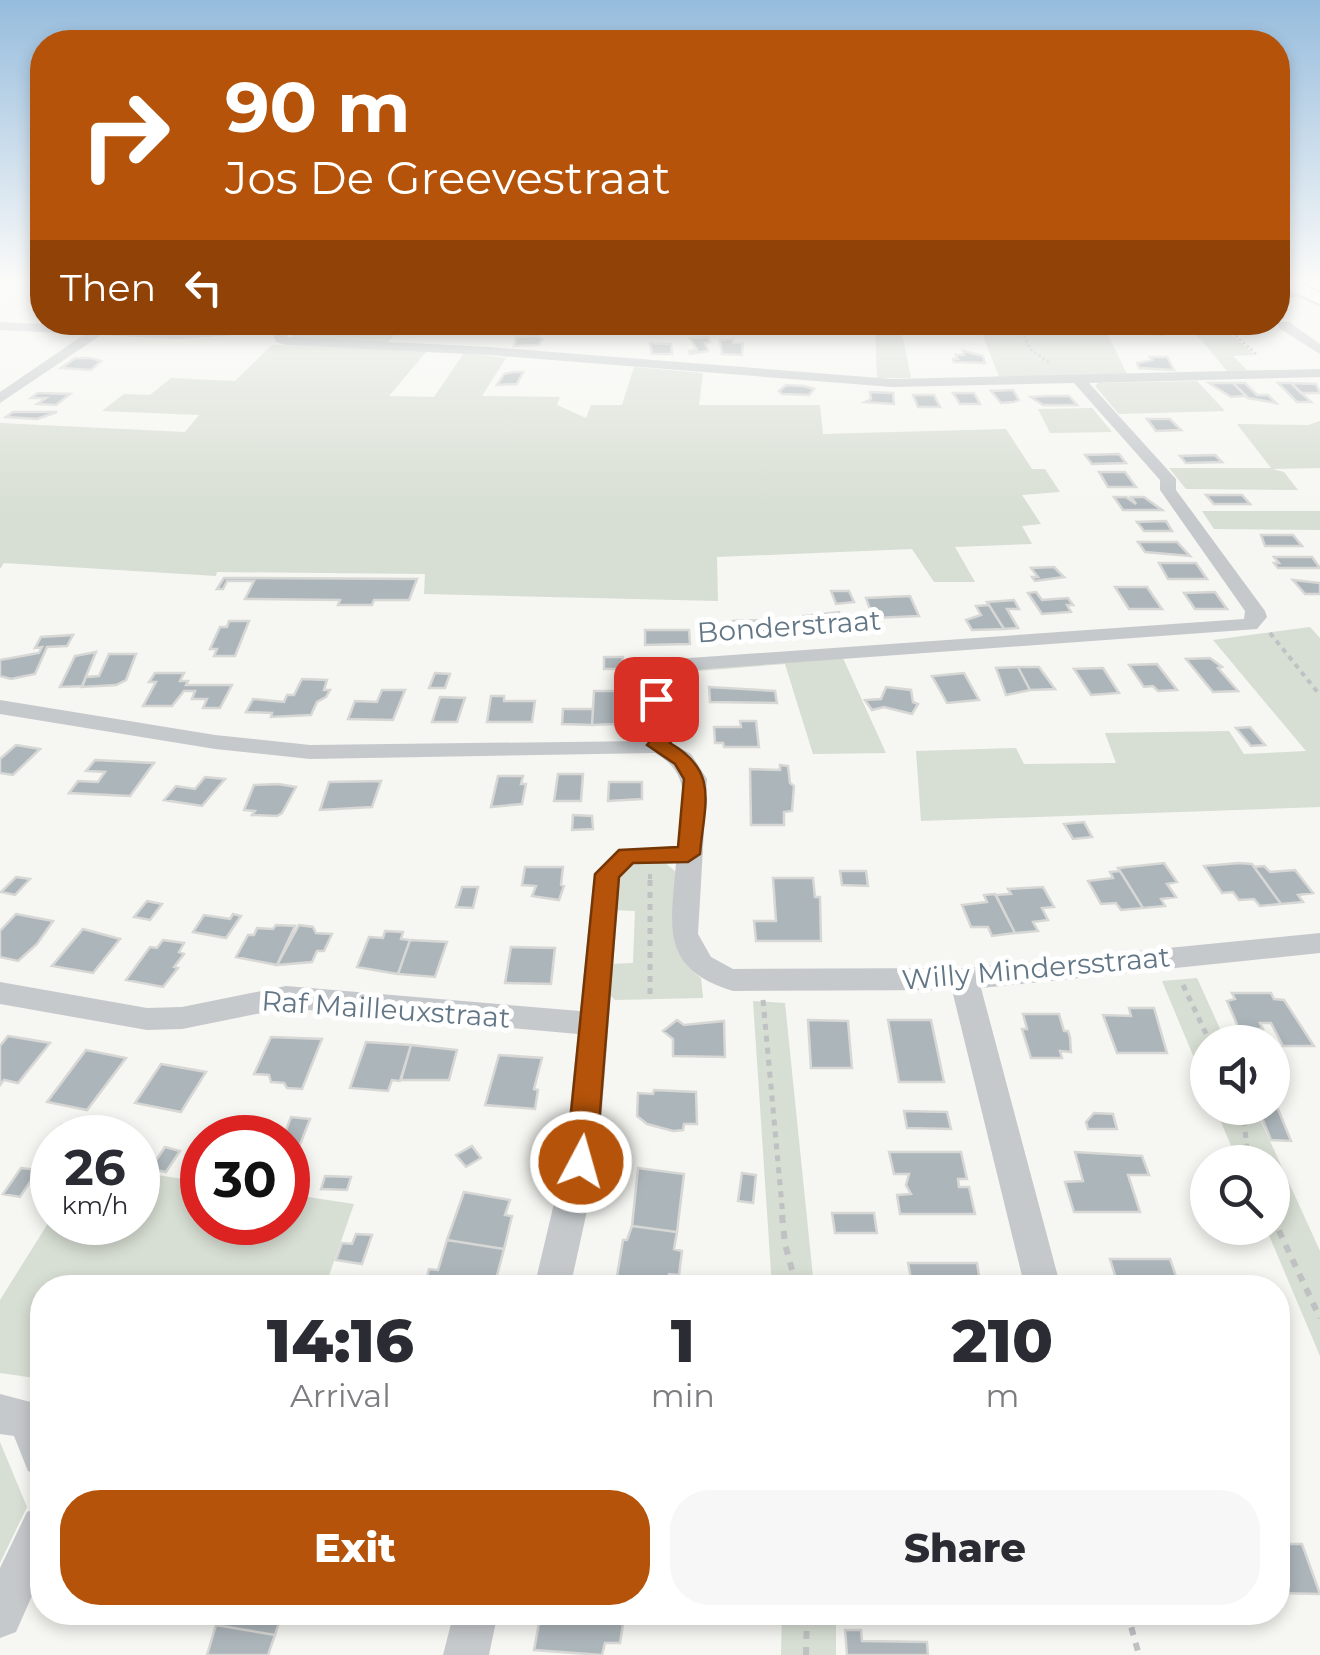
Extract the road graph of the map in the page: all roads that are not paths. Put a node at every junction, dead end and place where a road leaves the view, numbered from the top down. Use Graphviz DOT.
graph roads {
  1 [pos="60,357"];
  2 [pos="565,357"];
  3 [pos="1320,373"];
  4 [pos="1079,380"];
  5 [pos="0,399"];
  6 [pos="0,708"];
  7 [pos="658,745"];
  8 [pos="688,854"];
  9 [pos="1320,943"];
  10 [pos="964,979"];
  11 [pos="0,993"];
  12 [pos="596,1024"];
  13 [pos="555,1275"];
  14 [pos="1040,1275"];
  15 [pos="0,1414"];
  16 [pos="30,1424"];
  17 [pos="30,1553"];
  18 [pos="0,1616"];
  19 [pos="473,1625"];
  20 [pos="466,1655"];
  1 -- 5 [label="street"];
  2 -- 4 [label="street"];
  3 -- 4 [label="street"];
  4 -- 7 [label="street, Bonderstraat"];
  6 -- 7 [label="street"];
  7 -- 8 [label="street, Willy Mindersstraat"];
  8 -- 10 [label="street, Willy Mindersstraat"];
  8 -- 12 [label="street"];
  9 -- 10 [label="street, Willy Mindersstraat"];
  10 -- 14 [label="street"];
  11 -- 12 [label="street, Raf Mailleuxstraat"];
  12 -- 13 [label="street"];
  15 -- 16 [label="street"];
  17 -- 18 [label="street"];
  19 -- 20 [label="street"];
}
